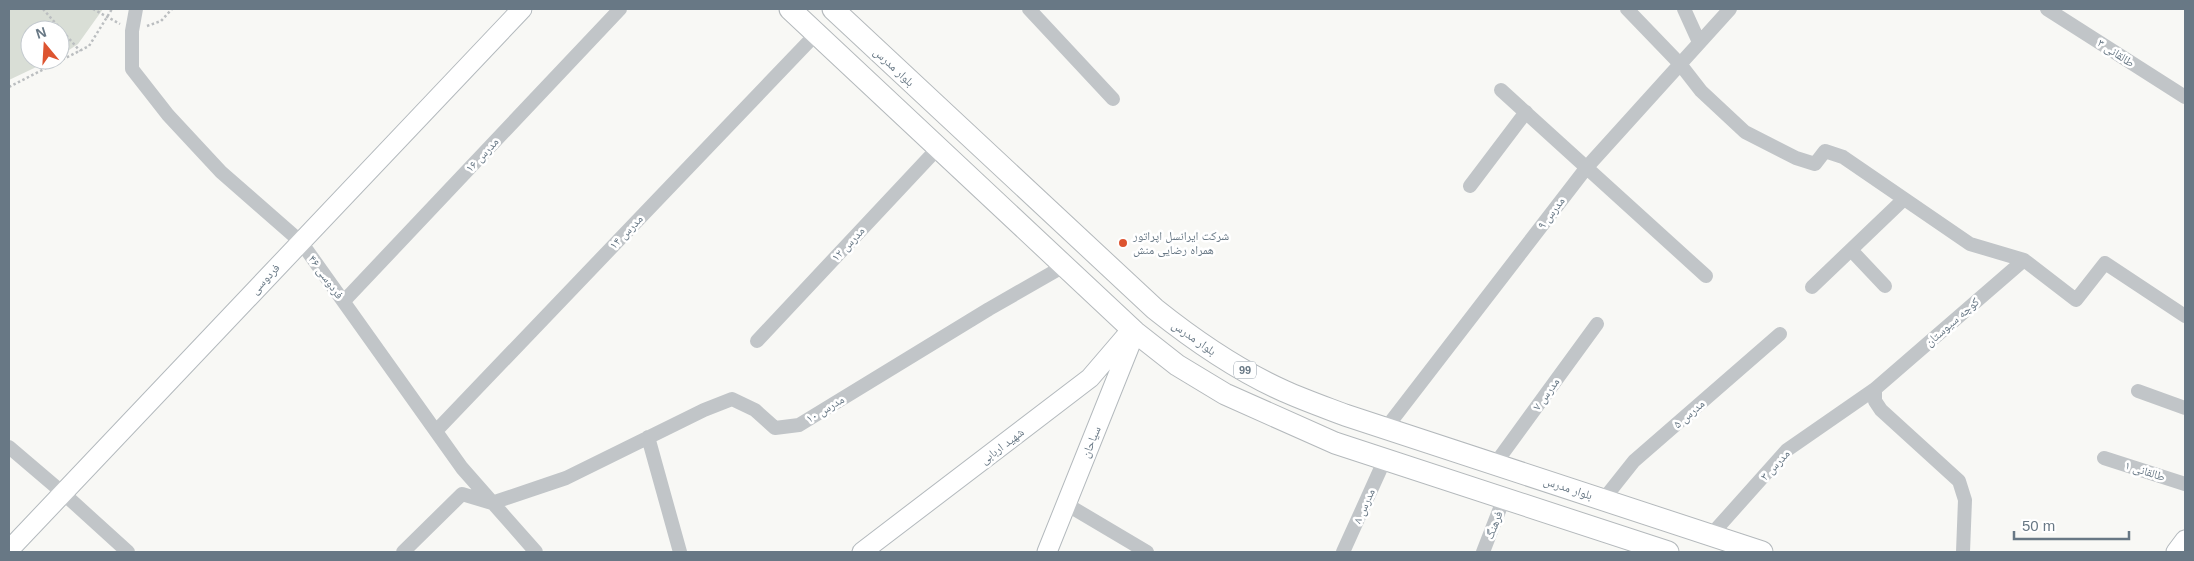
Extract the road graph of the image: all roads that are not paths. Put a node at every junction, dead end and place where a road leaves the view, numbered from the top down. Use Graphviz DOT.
graph roads {
  1 [pos="136,9"];
  2 [pos="522,9"];
  3 [pos="620,9"];
  4 [pos="790,9"];
  5 [pos="1028,9"];
  6 [pos="1626,9"];
  7 [pos="1684,9"];
  8 [pos="1730,9"];
  9 [pos="2047,9"];
  10 [pos="836,10"];
  11 [pos="816,34"];
  12 [pos="1699,42"];
  13 [pos="1680,64"];
  14 [pos="1502,90"];
  15 [pos="2185,97"];
  16 [pos="1113,99"];
  17 [pos="1526,112"];
  18 [pos="938,148"];
  19 [pos="1587,166"];
  20 [pos="1470,186"];
  21 [pos="1904,199"];
  22 [pos="301,242"];
  23 [pos="1851,250"];
  24 [pos="2024,260"];
  25 [pos="1064,266"];
  26 [pos="1706,276"];
  27 [pos="1885,286"];
  28 [pos="1812,287"];
  29 [pos="344,301"];
  30 [pos="2185,316"];
  31 [pos="1597,324"];
  32 [pos="1134,331"];
  33 [pos="1780,334"];
  34 [pos="758,341"];
  35 [pos="1101,366"];
  36 [pos="1117,377"];
  37 [pos="1875,389"];
  38 [pos="2138,391"];
  39 [pos="2185,408"];
  40 [pos="1386,428"];
  41 [pos="436,431"];
  42 [pos="648,437"];
  43 [pos="9,447"];
  44 [pos="2104,458"];
  45 [pos="1385,459"];
  46 [pos="1496,464"];
  47 [pos="2185,484"];
  48 [pos="63,493"];
  49 [pos="1504,498"];
  50 [pos="1603,500"];
  51 [pos="492,503"];
  52 [pos="1066,504"];
  53 [pos="1711,535"];
  54 [pos="2185,541"];
  55 [pos="1624,545"];
  56 [pos="9,550"];
  57 [pos="866,551"];
  58 [pos="128,552"];
  59 [pos="403,552"];
  60 [pos="536,552"];
  61 [pos="680,552"];
  62 [pos="1047,552"];
  63 [pos="1147,552"];
  64 [pos="1343,552"];
  65 [pos="1483,552"];
  66 [pos="1668,552"];
  67 [pos="1762,552"];
  68 [pos="1963,552"];
  69 [pos="2176,552"];
  70 [pos="2184,552"];
  1 -- 22 [label="street, فردوسی ۴۶"];
  2 -- 22 [label="main road, فردوسی"];
  3 -- 29 [label="street, مدرس ۱۶"];
  4 -- 11 [label="main road, 99"];
  5 -- 16 [label="street"];
  6 -- 13 [label="street"];
  7 -- 12 [label="street"];
  8 -- 12 [label="street, مدرس ۹"];
  9 -- 15 [label="street, طالقانی ۳"];
  10 -- 40 [label="main road, بلوار مدرس / 99"];
  11 -- 18 [label="main road, 99"];
  11 -- 41 [label="street, مدرس ۱۴"];
  12 -- 13 [label="street, مدرس ۹"];
  13 -- 19 [label="street, مدرس ۹"];
  13 -- 21 [label="street"];
  14 -- 17 [label="street"];
  17 -- 19 [label="street"];
  17 -- 20 [label="street"];
  18 -- 25 [label="main road, 99"];
  18 -- 34 [label="street, مدرس ۱۲"];
  19 -- 26 [label="street"];
  19 -- 40 [label="street, مدرس ۹"];
  21 -- 23 [label="street"];
  21 -- 24 [label="street"];
  22 -- 29 [label="street, فردوسی ۴۶"];
  22 -- 48 [label="main road, فردوسی"];
  23 -- 27 [label="street"];
  23 -- 28 [label="street"];
  24 -- 30 [label="street"];
  24 -- 37 [label="street, کوچه سیوستان"];
  25 -- 32 [label="main road, 99"];
  25 -- 42 [label="street, مدرس ۱۰"];
  29 -- 41 [label="street, فردوسی ۴۶"];
  31 -- 46 [label="street, مدرس ۷"];
  32 -- 35 [label="main road, شهید اربابی"];
  32 -- 36 [label="main road, سیاحان"];
  32 -- 45 [label="main road, 99"];
  33 -- 50 [label="street, مدرس ۵"];
  35 -- 36 [label="main road"];
  35 -- 57 [label="main road, شهید اربابی"];
  36 -- 52 [label="main road, سیاحان"];
  37 -- 53 [label="street, مدرس ۳"];
  37 -- 68 [label="street"];
  38 -- 39 [label="street"];
  40 -- 46 [label="main road, بلوار مدرس / 99"];
  41 -- 51 [label="street, فردوسی ۴۶"];
  42 -- 51 [label="street, مدرس ۱۰"];
  42 -- 61 [label="street"];
  43 -- 48 [label="street"];
  44 -- 47 [label="street, طالقانی ۱"];
  45 -- 49 [label="main road, 99"];
  45 -- 64 [label="street, مدرس ۸"];
  46 -- 50 [label="main road, بلوار مدرس / 99"];
  48 -- 56 [label="main road, فردوسی"];
  48 -- 58 [label="street"];
  49 -- 55 [label="main road, 99"];
  49 -- 65 [label="street, فرهنگ"];
  50 -- 53 [label="main road, بلوار مدرس / 99"];
  51 -- 59 [label="street"];
  51 -- 60 [label="street, فردوسی ۴۶"];
  52 -- 62 [label="main road, سیاحان"];
  52 -- 63 [label="street"];
  53 -- 67 [label="main road, بلوار مدرس / 99"];
  54 -- 69 [label="main road"];
  54 -- 70 [label="main road"];
  55 -- 66 [label="main road, 99"];
}
